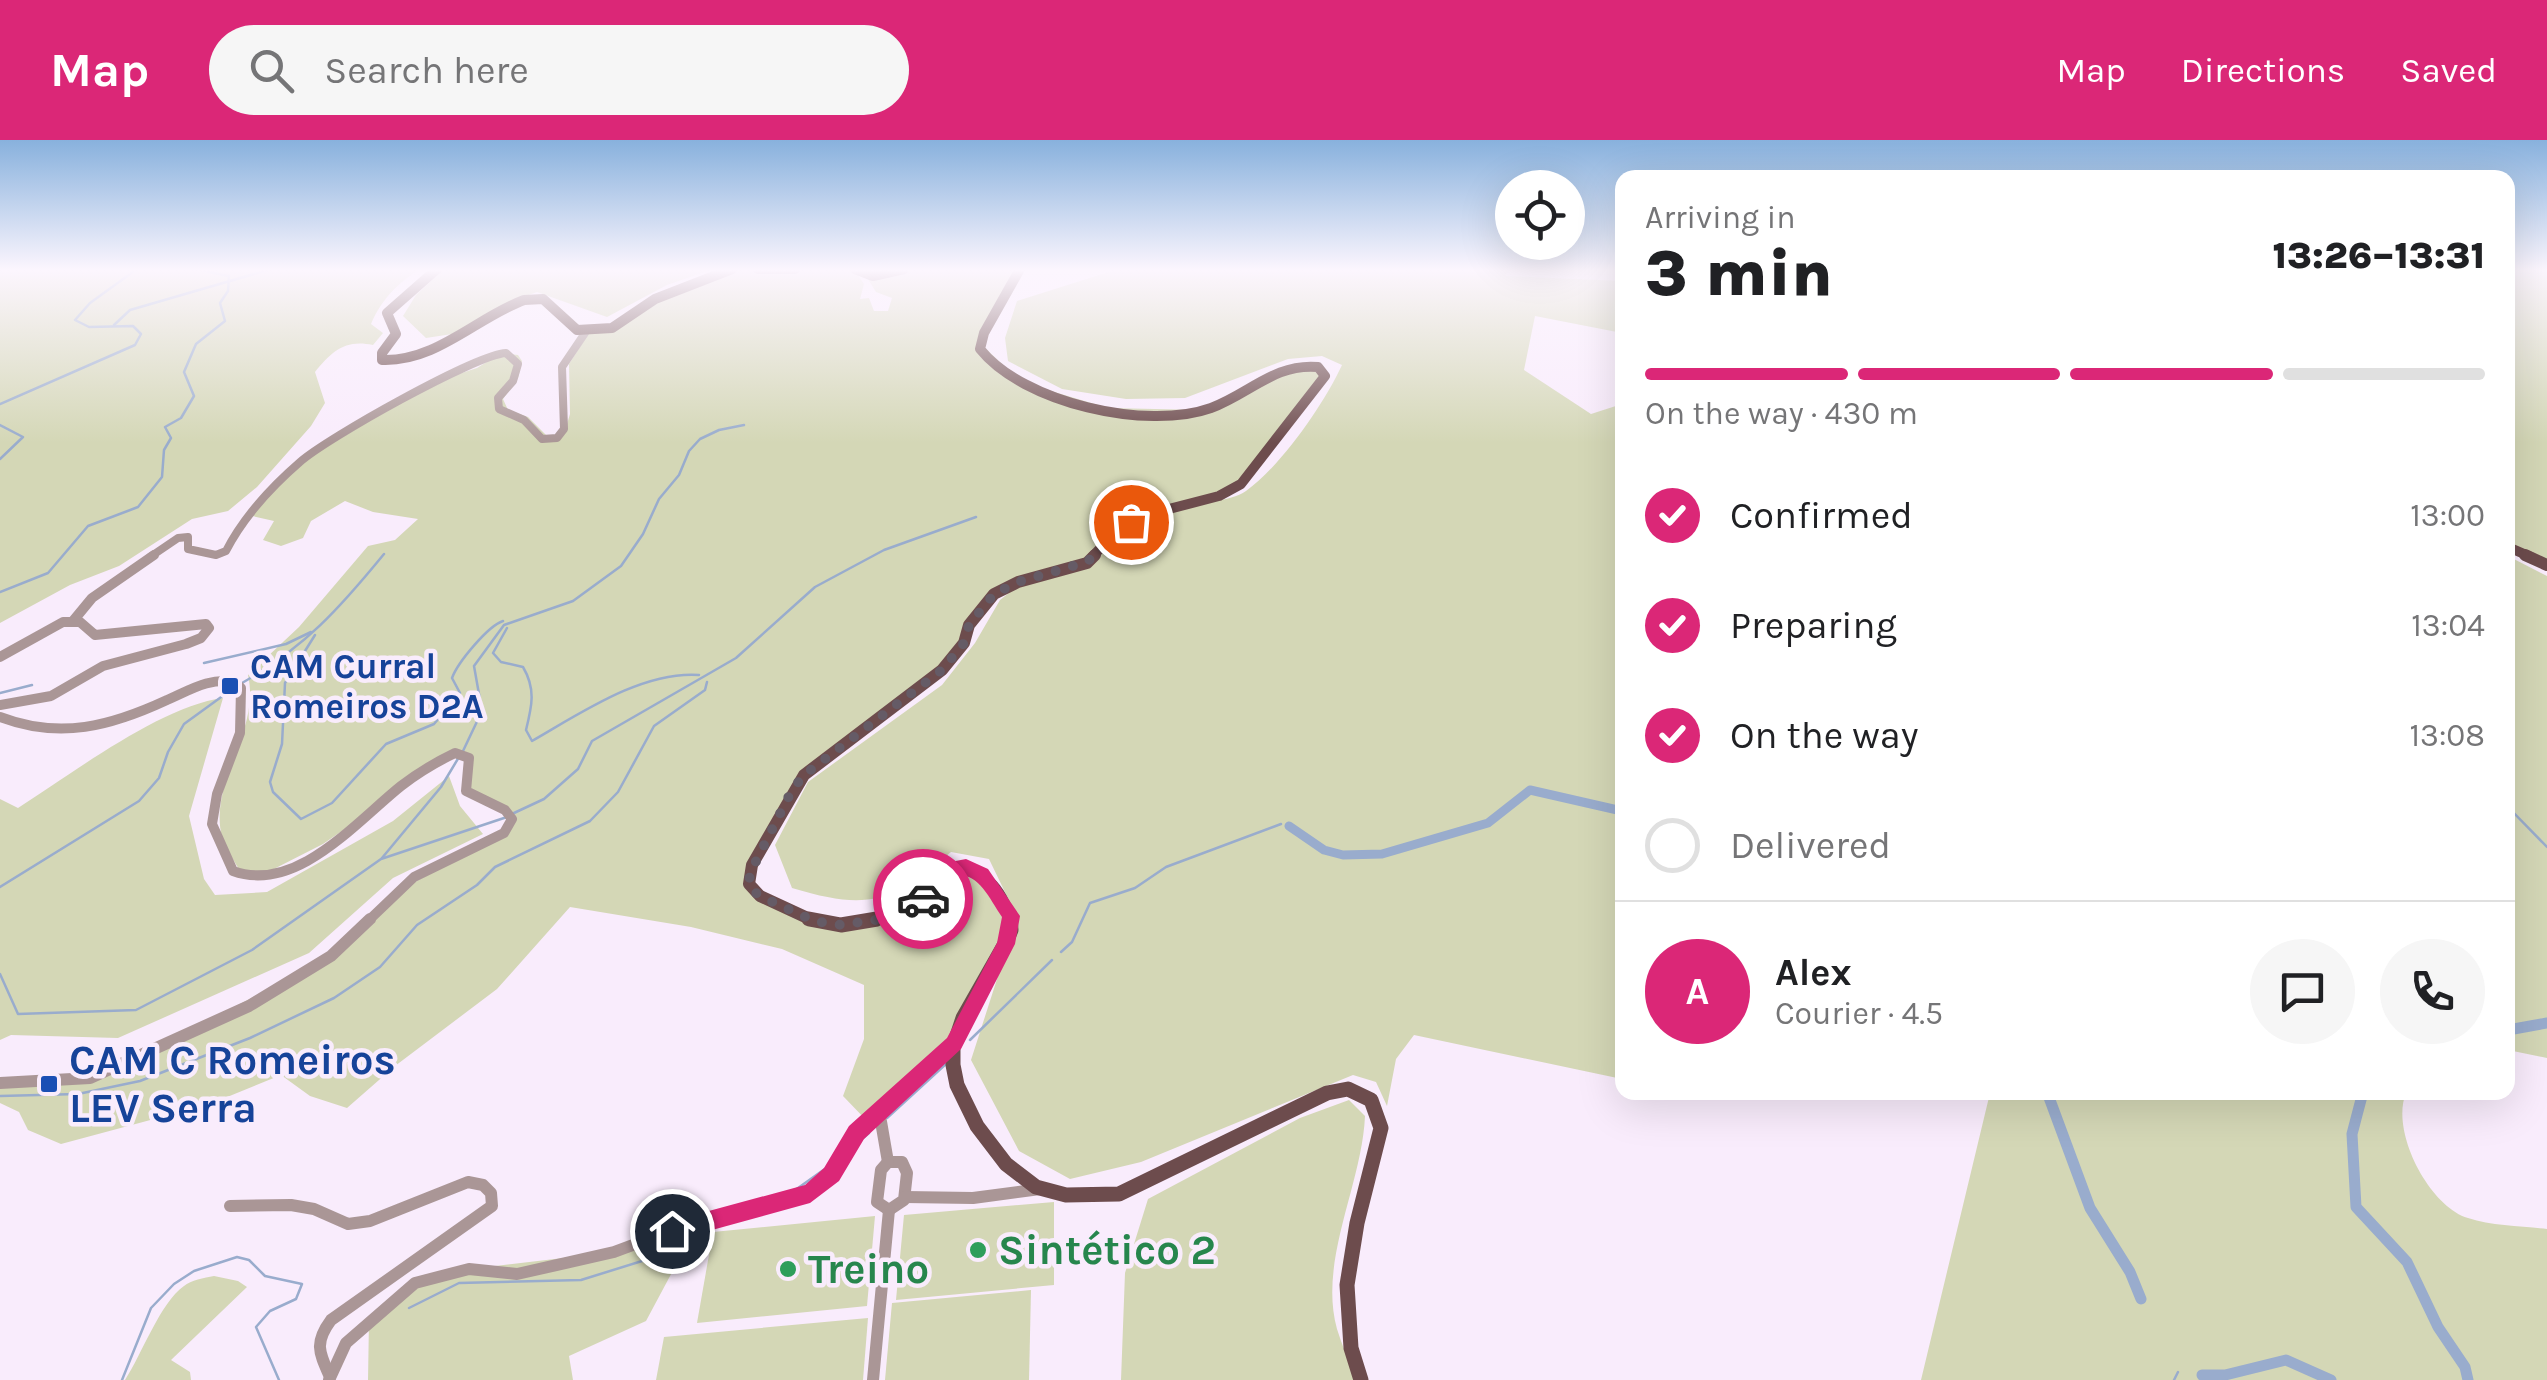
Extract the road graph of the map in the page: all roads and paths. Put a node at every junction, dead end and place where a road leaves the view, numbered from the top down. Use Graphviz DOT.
graph roads {
  1 [pos="393,327"];
  2 [pos="477,327"];
  3 [pos="573,327"];
  4 [pos="614,327"];
  5 [pos="987,327"];
  6 [pos="586,332"];
  7 [pos="2515,550"];
  8 [pos="2547,564"];
  9 [pos="72,620"];
  10 [pos="0,657"];
  11 [pos="0,705"];
  12 [pos="0,716"];
  13 [pos="954,1044"];
  14 [pos="0,1083"];
  15 [pos="879,1110"];
  16 [pos="888,1162"];
  17 [pos="1040,1189"];
  18 [pos="905,1197"];
  19 [pos="230,1206"];
  20 [pos="889,1210"];
  21 [pos="330,1378"];
  22 [pos="874,1380"];
  23 [pos="1361,1380"];
  1 -- 2 [label="main road"];
  3 -- 6 [label="main road"];
  4 -- 6 [label="main road"];
  5 -- 13 [label="main road"];
  6 -- 9 [label="street"];
  7 -- 8 [label="main road"];
  9 -- 10 [label="street"];
  9 -- 11 [label="street"];
  12 -- 14 [label="street"];
  13 -- 15 [label="street"];
  13 -- 17 [label="main road"];
  15 -- 16 [label="street"];
  15 -- 21 [label="street"];
  16 -- 18 [label="street"];
  16 -- 20 [label="street"];
  17 -- 18 [label="street"];
  17 -- 23 [label="main road"];
  18 -- 20 [label="street"];
  19 -- 21 [label="street"];
  20 -- 22 [label="street"];
}
